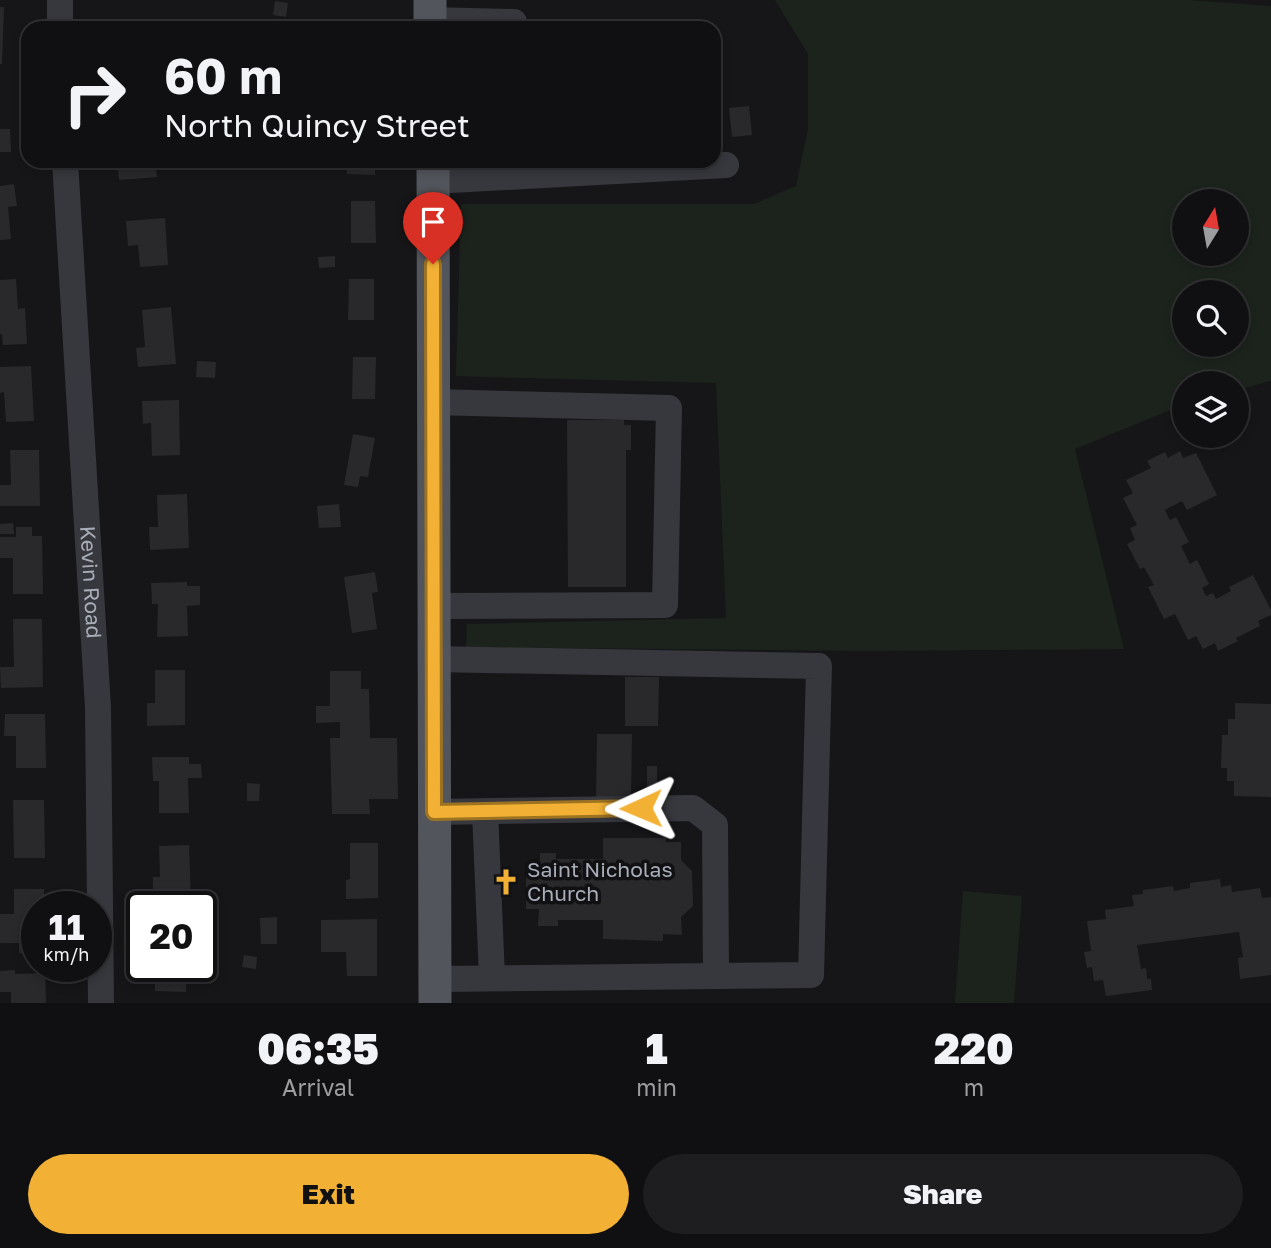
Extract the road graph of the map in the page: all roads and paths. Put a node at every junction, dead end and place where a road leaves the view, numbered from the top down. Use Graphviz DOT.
graph roads {
  1 [pos="60,0"];
  2 [pos="430,16"];
  3 [pos="60,21"];
  4 [pos="500,21"];
  5 [pos="721,164"];
  6 [pos="726,164"];
  7 [pos="65,168"];
  8 [pos="559,168"];
  9 [pos="433,171"];
  10 [pos="433,402"];
  11 [pos="433,606"];
  12 [pos="434,659"];
  13 [pos="485,811"];
  14 [pos="434,812"];
  15 [pos="716,976"];
  16 [pos="492,978"];
  17 [pos="435,991"];
  18 [pos="101,1003"];
  1 -- 3 [label="street"];
  2 -- 4 [label="street"];
  5 -- 6 [label="street"];
  7 -- 18 [label="street, Kevin Road"];
  8 -- 9 [label="street"];
  9 -- 10 [label="main road"];
  10 -- 11 [label="main road"];
  10 -- 11 [label="street"];
  11 -- 12 [label="main road"];
  12 -- 14 [label="main road"];
  12 -- 15 [label="street"];
  13 -- 14 [label="street"];
  13 -- 15 [label="street"];
  13 -- 16 [label="street"];
  14 -- 17 [label="main road"];
  15 -- 16 [label="street"];
  16 -- 17 [label="street"];
}
